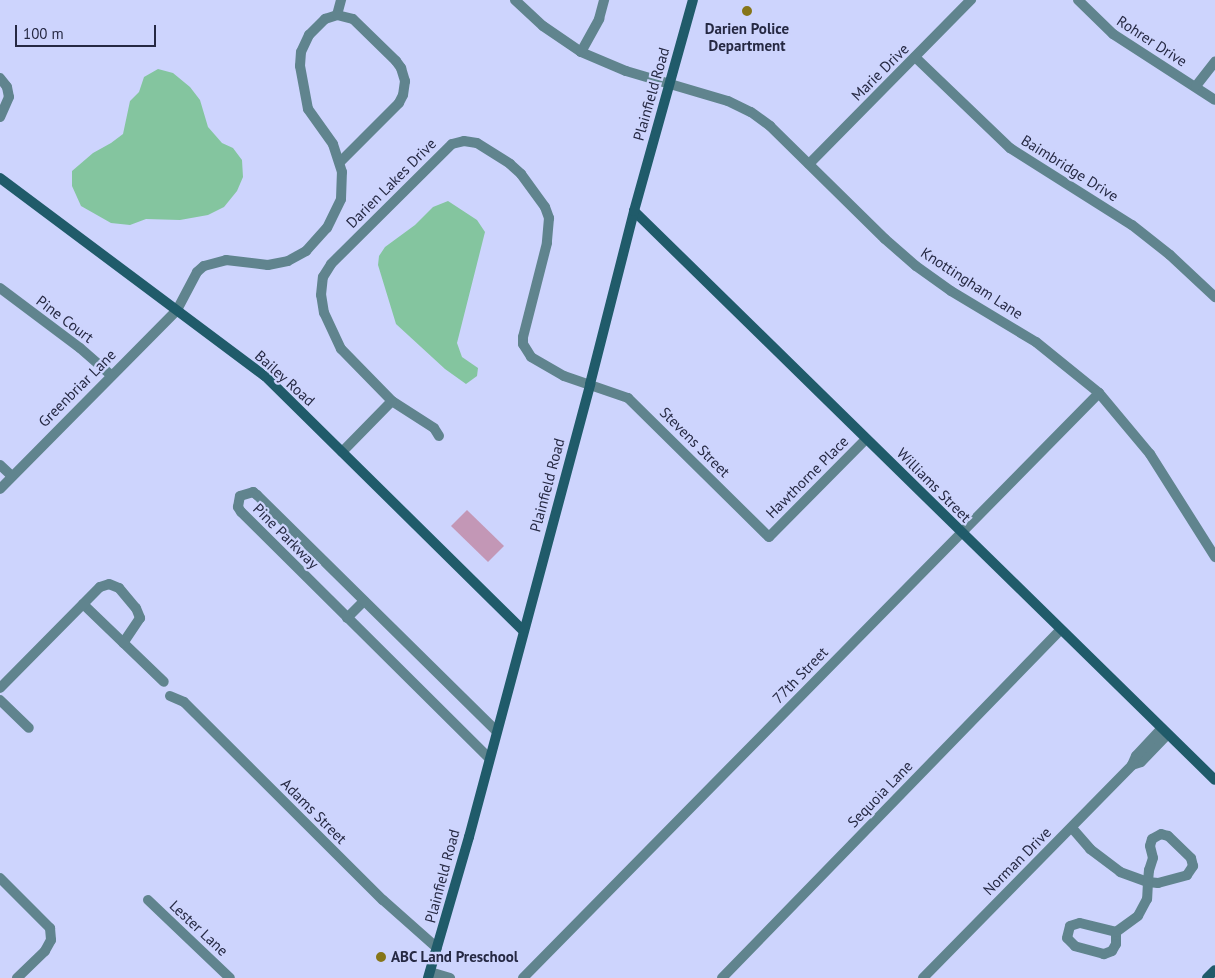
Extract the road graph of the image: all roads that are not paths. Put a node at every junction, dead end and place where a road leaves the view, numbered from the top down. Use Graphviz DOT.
graph roads {
  1 [pos="341,0"];
  2 [pos="515,0"];
  3 [pos="604,0"];
  4 [pos="693,0"];
  5 [pos="972,0"];
  6 [pos="1078,0"];
  7 [pos="337,15"];
  8 [pos="582,52"];
  9 [pos="915,57"];
  10 [pos="1215,62"];
  11 [pos="0,78"];
  12 [pos="670,84"];
  13 [pos="1196,86"];
  14 [pos="1215,100"];
  15 [pos="0,117"];
  16 [pos="340,162"];
  17 [pos="809,164"];
  18 [pos="0,178"];
  19 [pos="634,210"];
  20 [pos="0,288"];
  21 [pos="1215,298"];
  22 [pos="177,310"];
  23 [pos="111,375"];
  24 [pos="590,384"];
  25 [pos="1099,393"];
  26 [pos="392,401"];
  27 [pos="439,436"];
  28 [pos="866,439"];
  29 [pos="342,452"];
  30 [pos="0,465"];
  31 [pos="12,476"];
  32 [pos="0,489"];
  33 [pos="961,532"];
  34 [pos="769,537"];
  35 [pos="1215,556"];
  36 [pos="364,601"];
  37 [pos="83,604"];
  38 [pos="347,618"];
  39 [pos="1061,630"];
  40 [pos="524,631"];
  41 [pos="123,643"];
  42 [pos="164,682"];
  43 [pos="0,688"];
  44 [pos="170,696"];
  45 [pos="0,700"];
  46 [pos="29,728"];
  47 [pos="496,731"];
  48 [pos="1164,732"];
  49 [pos="490,758"];
  50 [pos="1215,780"];
  51 [pos="1072,828"];
  52 [pos="0,878"];
  53 [pos="1148,882"];
  54 [pos="148,900"];
  55 [pos="1116,932"];
  56 [pos="437,948"];
  57 [pos="1215,970"];
  58 [pos="429,975"];
  59 [pos="17,978"];
  60 [pos="230,978"];
  61 [pos="450,978"];
  62 [pos="523,978"];
  63 [pos="722,978"];
  64 [pos="924,978"];
  65 [pos="1207,978"];
  1 -- 7 [label="street"];
  2 -- 8 [label="street, Knottingham Lane"];
  3 -- 8 [label="street"];
  4 -- 12 [label="street, Plainfield Road"];
  5 -- 9 [label="street, Marie Drive"];
  6 -- 13 [label="street, Rohrer Drive"];
  7 -- 16 [label="street"];
  7 -- 16 [label="street"];
  8 -- 12 [label="street, Knottingham Lane"];
  9 -- 17 [label="street, Marie Drive"];
  9 -- 21 [label="street, Baimbridge Drive"];
  10 -- 13 [label="street"];
  11 -- 15 [label="street"];
  12 -- 17 [label="street, Knottingham Lane"];
  12 -- 19 [label="street, Plainfield Road"];
  13 -- 14 [label="street, Rohrer Drive"];
  16 -- 22 [label="street, Greenbriar Lane"];
  17 -- 25 [label="street, Knottingham Lane"];
  18 -- 22 [label="street, Bailey Road"];
  19 -- 24 [label="street, Plainfield Road"];
  19 -- 28 [label="street, Williams Street"];
  20 -- 23 [label="street, Pine Court"];
  22 -- 23 [label="street, Greenbriar Lane"];
  22 -- 29 [label="street, Bailey Road"];
  23 -- 31 [label="street, Greenbriar Lane"];
  24 -- 26 [label="street, Darien Lakes Drive"];
  24 -- 34 [label="street, Stevens Street"];
  24 -- 40 [label="street, Plainfield Road"];
  25 -- 33 [label="street, 77th Street"];
  25 -- 35 [label="street, Knottingham Lane"];
  26 -- 27 [label="street, Darien Lakes Drive"];
  26 -- 29 [label="street"];
  28 -- 33 [label="street, Williams Street"];
  28 -- 34 [label="street, Hawthorne Place"];
  29 -- 40 [label="street, Bailey Road"];
  30 -- 31 [label="street"];
  31 -- 32 [label="street, Greenbriar Lane"];
  33 -- 39 [label="street, Williams Street"];
  33 -- 62 [label="street, 77th Street"];
  36 -- 38 [label="street"];
  36 -- 38 [label="street, Pine Parkway"];
  36 -- 47 [label="street, Pine Parkway"];
  37 -- 41 [label="street"];
  37 -- 41 [label="street"];
  37 -- 43 [label="street"];
  38 -- 49 [label="street, Pine Parkway"];
  39 -- 48 [label="street, Williams Street"];
  39 -- 63 [label="street, Sequoia Lane"];
  40 -- 47 [label="street, Plainfield Road"];
  41 -- 42 [label="street"];
  44 -- 56 [label="street, Adams Street"];
  45 -- 46 [label="street"];
  47 -- 49 [label="street, Plainfield Road"];
  48 -- 50 [label="street, Williams Street"];
  48 -- 51 [label="street, Norman Drive"];
  49 -- 56 [label="street, Plainfield Road"];
  51 -- 53 [label="street"];
  51 -- 64 [label="street, Norman Drive"];
  52 -- 59 [label="street"];
  53 -- 53 [label="street"];
  53 -- 55 [label="street"];
  54 -- 60 [label="street, Lester Lane"];
  55 -- 55 [label="street"];
  56 -- 58 [label="street, Plainfield Road"];
  57 -- 65 [label="street"];
  58 -- 61 [label="street"];
}
